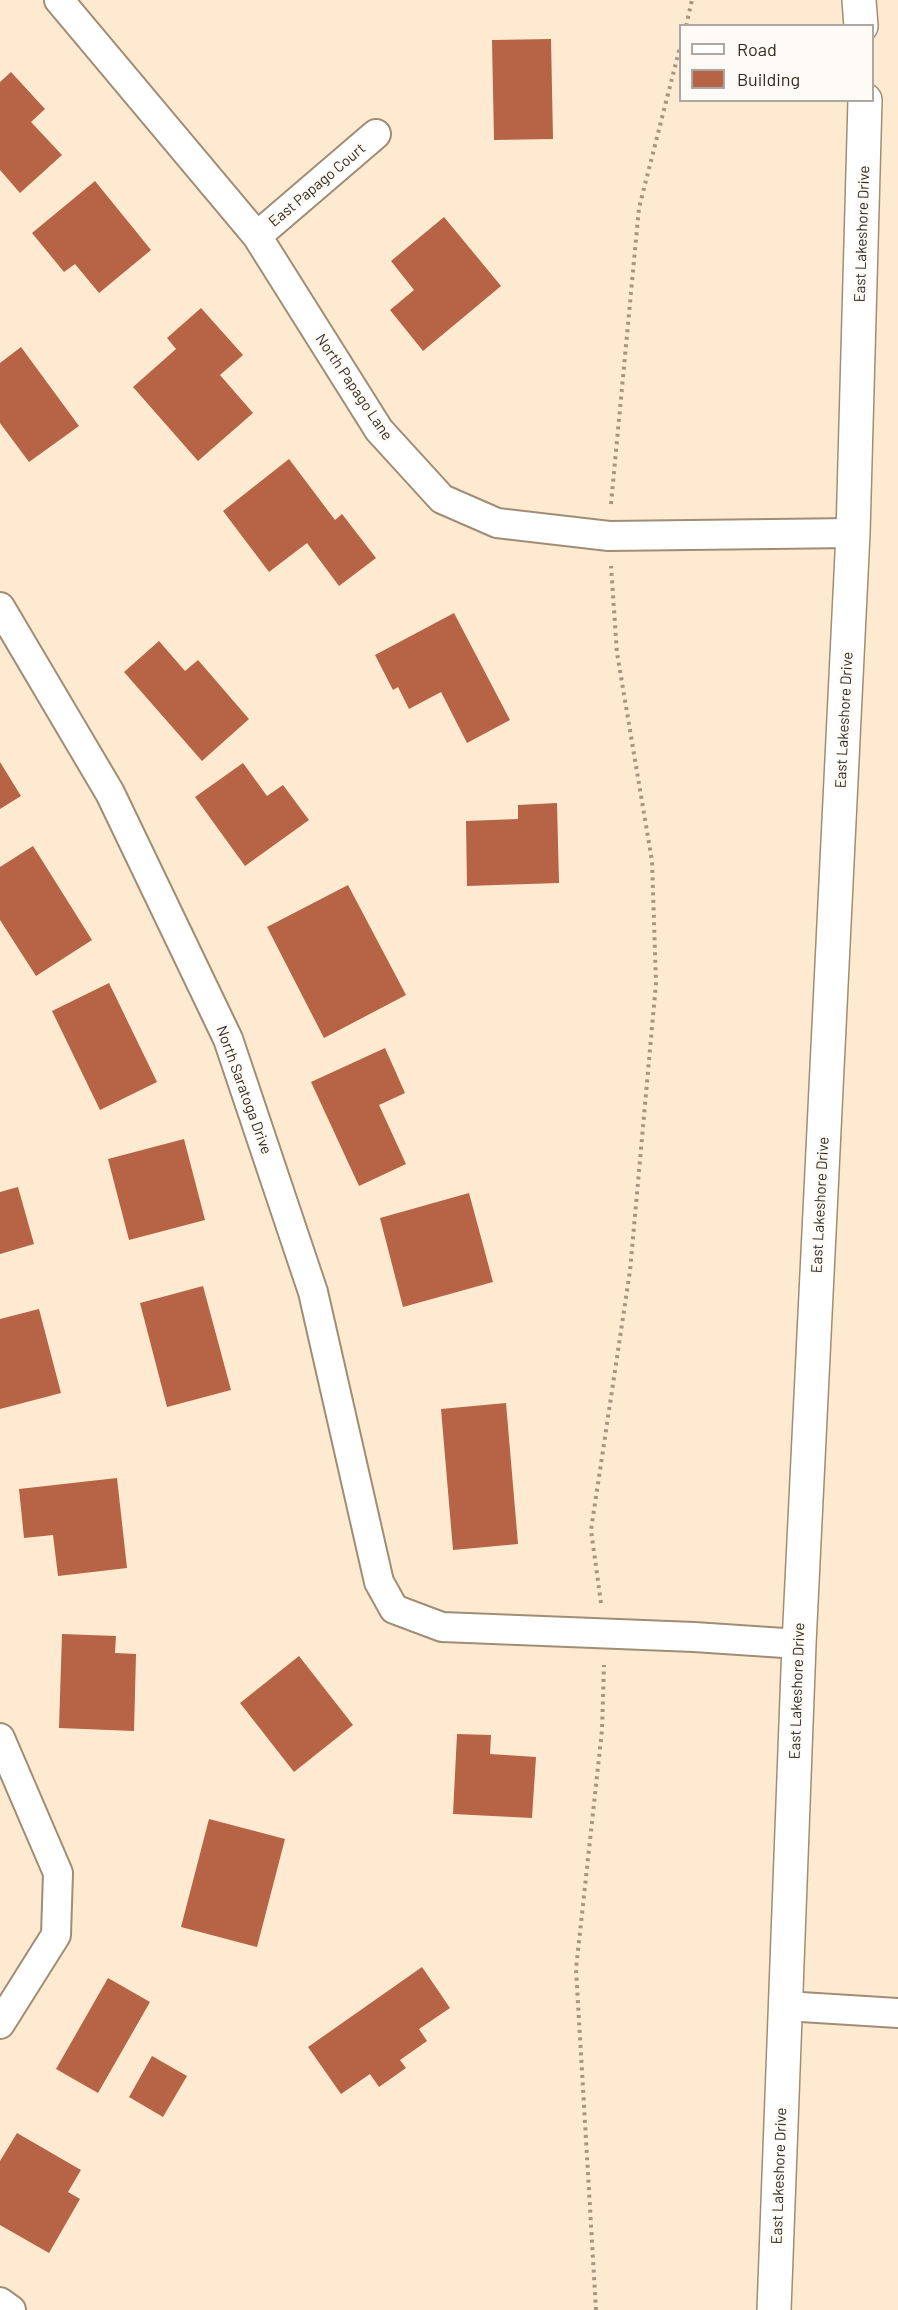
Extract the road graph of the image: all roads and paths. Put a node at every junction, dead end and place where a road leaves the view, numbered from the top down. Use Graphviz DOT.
graph roads {
  1 [pos="59,0"];
  2 [pos="692,0"];
  3 [pos="859,0"];
  4 [pos="686,24"];
  5 [pos="861,24"];
  6 [pos="679,55"];
  7 [pos="865,102"];
  8 [pos="376,134"];
  9 [pos="257,236"];
  10 [pos="853,533"];
  11 [pos="609,536"];
  12 [pos="0,607"];
  13 [pos="604,1634"];
  14 [pos="799,1644"];
  15 [pos="0,1738"];
  16 [pos="785,2006"];
  17 [pos="898,2013"];
  18 [pos="0,2024"];
  19 [pos="0,2302"];
  20 [pos="11,2310"];
  21 [pos="596,2310"];
  22 [pos="774,2310"];
  1 -- 9 [label="street, North Papago Lane"];
  2 -- 4 [label="path"];
  3 -- 5 [label="main road"];
  6 -- 11 [label="path"];
  7 -- 10 [label="main road, East Lakeshore Drive"];
  8 -- 9 [label="street, East Papago Court"];
  9 -- 11 [label="street, North Papago Lane"];
  10 -- 11 [label="street, North Papago Lane"];
  10 -- 14 [label="main road, East Lakeshore Drive"];
  11 -- 13 [label="path"];
  12 -- 13 [label="street, North Saratoga Drive"];
  13 -- 14 [label="street"];
  13 -- 21 [label="path"];
  14 -- 16 [label="main road, East Lakeshore Drive"];
  15 -- 18 [label="street"];
  16 -- 17 [label="street"];
  16 -- 22 [label="main road, East Lakeshore Drive"];
  19 -- 20 [label="street"];
}
